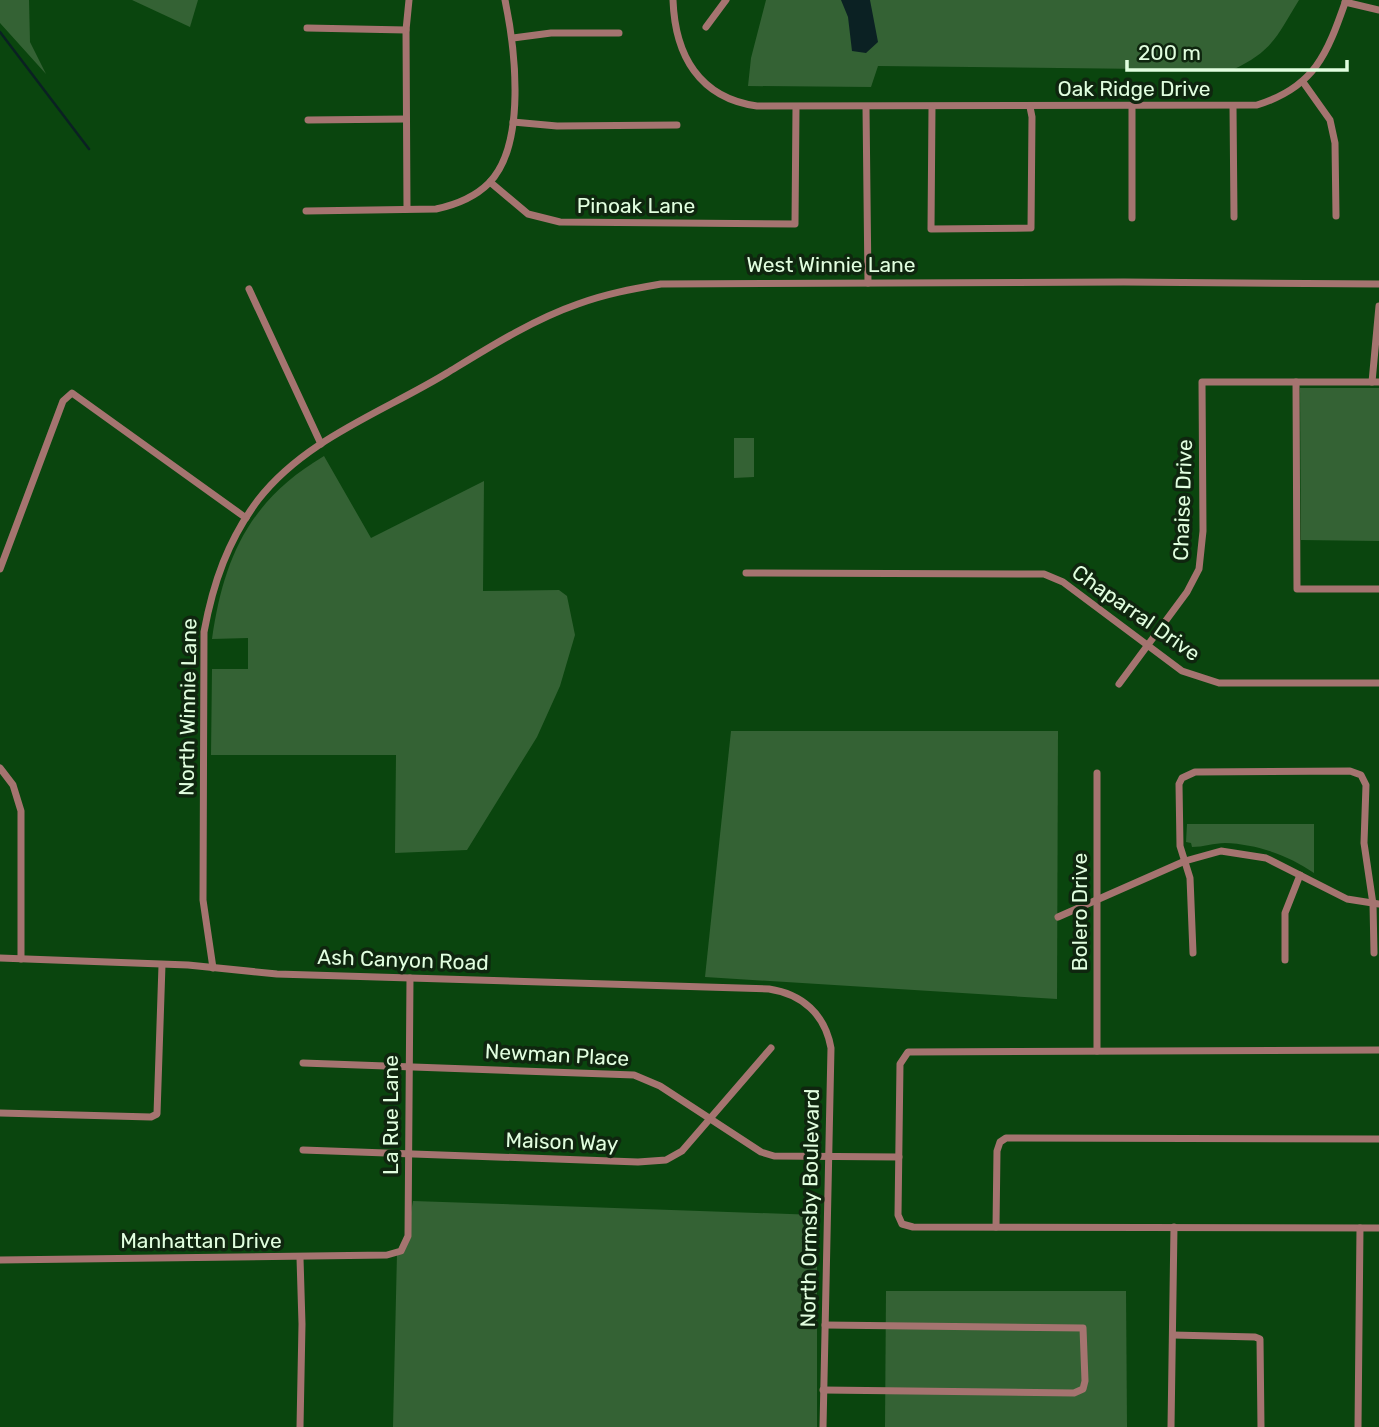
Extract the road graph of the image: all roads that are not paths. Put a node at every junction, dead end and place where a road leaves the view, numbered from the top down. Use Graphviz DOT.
graph roads {
  1 [pos="409,0"];
  2 [pos="505,0"];
  3 [pos="673,0"];
  4 [pos="726,0"];
  5 [pos="1346,1"];
  6 [pos="1379,10"];
  7 [pos="706,27"];
  8 [pos="307,28"];
  9 [pos="406,30"];
  10 [pos="619,33"];
  11 [pos="513,38"];
  12 [pos="1303,82"];
  13 [pos="1233,106"];
  14 [pos="796,107"];
  15 [pos="866,107"];
  16 [pos="932,107"];
  17 [pos="1030,107"];
  18 [pos="1132,107"];
  19 [pos="406,119"];
  20 [pos="308,120"];
  21 [pos="513,122"];
  22 [pos="677,125"];
  23 [pos="490,182"];
  24 [pos="407,209"];
  25 [pos="306,211"];
  26 [pos="1336,216"];
  27 [pos="1234,217"];
  28 [pos="1132,218"];
  29 [pos="868,283"];
  30 [pos="1379,285"];
  31 [pos="249,289"];
  32 [pos="1379,306"];
  33 [pos="1296,382"];
  34 [pos="1376,382"];
  35 [pos="321,444"];
  36 [pos="246,518"];
  37 [pos="0,569"];
  38 [pos="746,573"];
  39 [pos="1379,589"];
  40 [pos="1148,645"];
  41 [pos="1379,683"];
  42 [pos="1119,684"];
  43 [pos="0,768"];
  44 [pos="1097,773"];
  45 [pos="1185,861"];
  46 [pos="1300,875"];
  47 [pos="1098,902"];
  48 [pos="1376,904"];
  49 [pos="1058,917"];
  50 [pos="1192,953"];
  51 [pos="1374,953"];
  52 [pos="0,958"];
  53 [pos="20,959"];
  54 [pos="1285,960"];
  55 [pos="162,965"];
  56 [pos="213,968"];
  57 [pos="410,978"];
  58 [pos="803,1000"];
  59 [pos="771,1048"];
  60 [pos="1379,1050"];
  61 [pos="1097,1051"];
  62 [pos="303,1063"];
  63 [pos="410,1067"];
  64 [pos="0,1112"];
  65 [pos="710,1119"];
  66 [pos="1379,1139"];
  67 [pos="303,1150"];
  68 [pos="409,1155"];
  69 [pos="899,1157"];
  70 [pos="829,1158"];
  71 [pos="996,1227"];
  72 [pos="1174,1227"];
  73 [pos="1360,1228"];
  74 [pos="1379,1228"];
  75 [pos="401,1251"];
  76 [pos="300,1258"];
  77 [pos="0,1260"];
  78 [pos="825,1325"];
  79 [pos="1173,1335"];
  80 [pos="823,1390"];
  81 [pos="300,1427"];
  82 [pos="823,1427"];
  83 [pos="1171,1427"];
  84 [pos="1261,1427"];
  85 [pos="1358,1427"];
  1 -- 9 [label="street"];
  2 -- 11 [label="street"];
  3 -- 14 [label="street"];
  4 -- 7 [label="street"];
  5 -- 6 [label="street"];
  5 -- 12 [label="street, Oak Ridge Drive"];
  8 -- 9 [label="street"];
  9 -- 19 [label="street"];
  10 -- 11 [label="street"];
  11 -- 21 [label="street"];
  12 -- 13 [label="street, Oak Ridge Drive"];
  12 -- 26 [label="street"];
  13 -- 18 [label="street, Oak Ridge Drive"];
  13 -- 27 [label="street"];
  14 -- 15 [label="street"];
  14 -- 23 [label="street, Pinoak Lane"];
  15 -- 16 [label="street, Oak Ridge Drive"];
  15 -- 29 [label="street"];
  16 -- 17 [label="street, Oak Ridge Drive"];
  16 -- 17 [label="street"];
  17 -- 18 [label="street, Oak Ridge Drive"];
  18 -- 28 [label="street"];
  19 -- 20 [label="street"];
  19 -- 24 [label="street"];
  21 -- 22 [label="street"];
  21 -- 23 [label="street"];
  23 -- 24 [label="street"];
  24 -- 25 [label="street"];
  29 -- 30 [label="street, West Winnie Lane"];
  29 -- 35 [label="street, West Winnie Lane"];
  31 -- 35 [label="street"];
  32 -- 34 [label="street"];
  33 -- 34 [label="street"];
  33 -- 39 [label="street"];
  33 -- 40 [label="street, Chaise Drive"];
  35 -- 36 [label="street, North Winnie Lane"];
  36 -- 37 [label="street"];
  36 -- 56 [label="street, North Winnie Lane"];
  38 -- 40 [label="street, Chaparral Drive"];
  40 -- 41 [label="street, Chaparral Drive"];
  40 -- 42 [label="street, Chaise Drive"];
  43 -- 53 [label="street"];
  44 -- 47 [label="street, Bolero Drive"];
  45 -- 46 [label="street"];
  45 -- 47 [label="street"];
  45 -- 48 [label="street"];
  45 -- 50 [label="street"];
  46 -- 48 [label="street"];
  46 -- 54 [label="street"];
  47 -- 49 [label="street"];
  47 -- 61 [label="street, Bolero Drive"];
  48 -- 51 [label="street"];
  52 -- 53 [label="street, Ash Canyon Road"];
  53 -- 55 [label="street, Ash Canyon Road"];
  55 -- 56 [label="street, Ash Canyon Road"];
  55 -- 64 [label="street"];
  56 -- 57 [label="street, Ash Canyon Road"];
  57 -- 58 [label="street, Ash Canyon Road"];
  57 -- 63 [label="street, La Rue Lane"];
  58 -- 70 [label="street, North Ormsby Boulevard"];
  59 -- 65 [label="street, Maison Way"];
  60 -- 61 [label="street"];
  61 -- 69 [label="street"];
  62 -- 63 [label="street, Newman Place"];
  63 -- 65 [label="street, Newman Place"];
  63 -- 68 [label="street, La Rue Lane"];
  65 -- 68 [label="street, Maison Way"];
  65 -- 70 [label="street, Newman Place"];
  66 -- 71 [label="street"];
  67 -- 68 [label="street, Maison Way"];
  68 -- 75 [label="street, La Rue Lane"];
  69 -- 70 [label="street, Newman Place"];
  69 -- 71 [label="street"];
  70 -- 78 [label="street, North Ormsby Boulevard"];
  71 -- 72 [label="street"];
  72 -- 73 [label="street"];
  72 -- 79 [label="street"];
  73 -- 74 [label="street"];
  73 -- 85 [label="street"];
  75 -- 76 [label="street, Manhattan Drive"];
  76 -- 77 [label="street, Manhattan Drive"];
  76 -- 81 [label="street"];
  78 -- 80 [label="street, North Ormsby Boulevard"];
  78 -- 80 [label="street"];
  79 -- 83 [label="street"];
  79 -- 84 [label="street"];
  80 -- 82 [label="street, North Ormsby Boulevard"];
}
